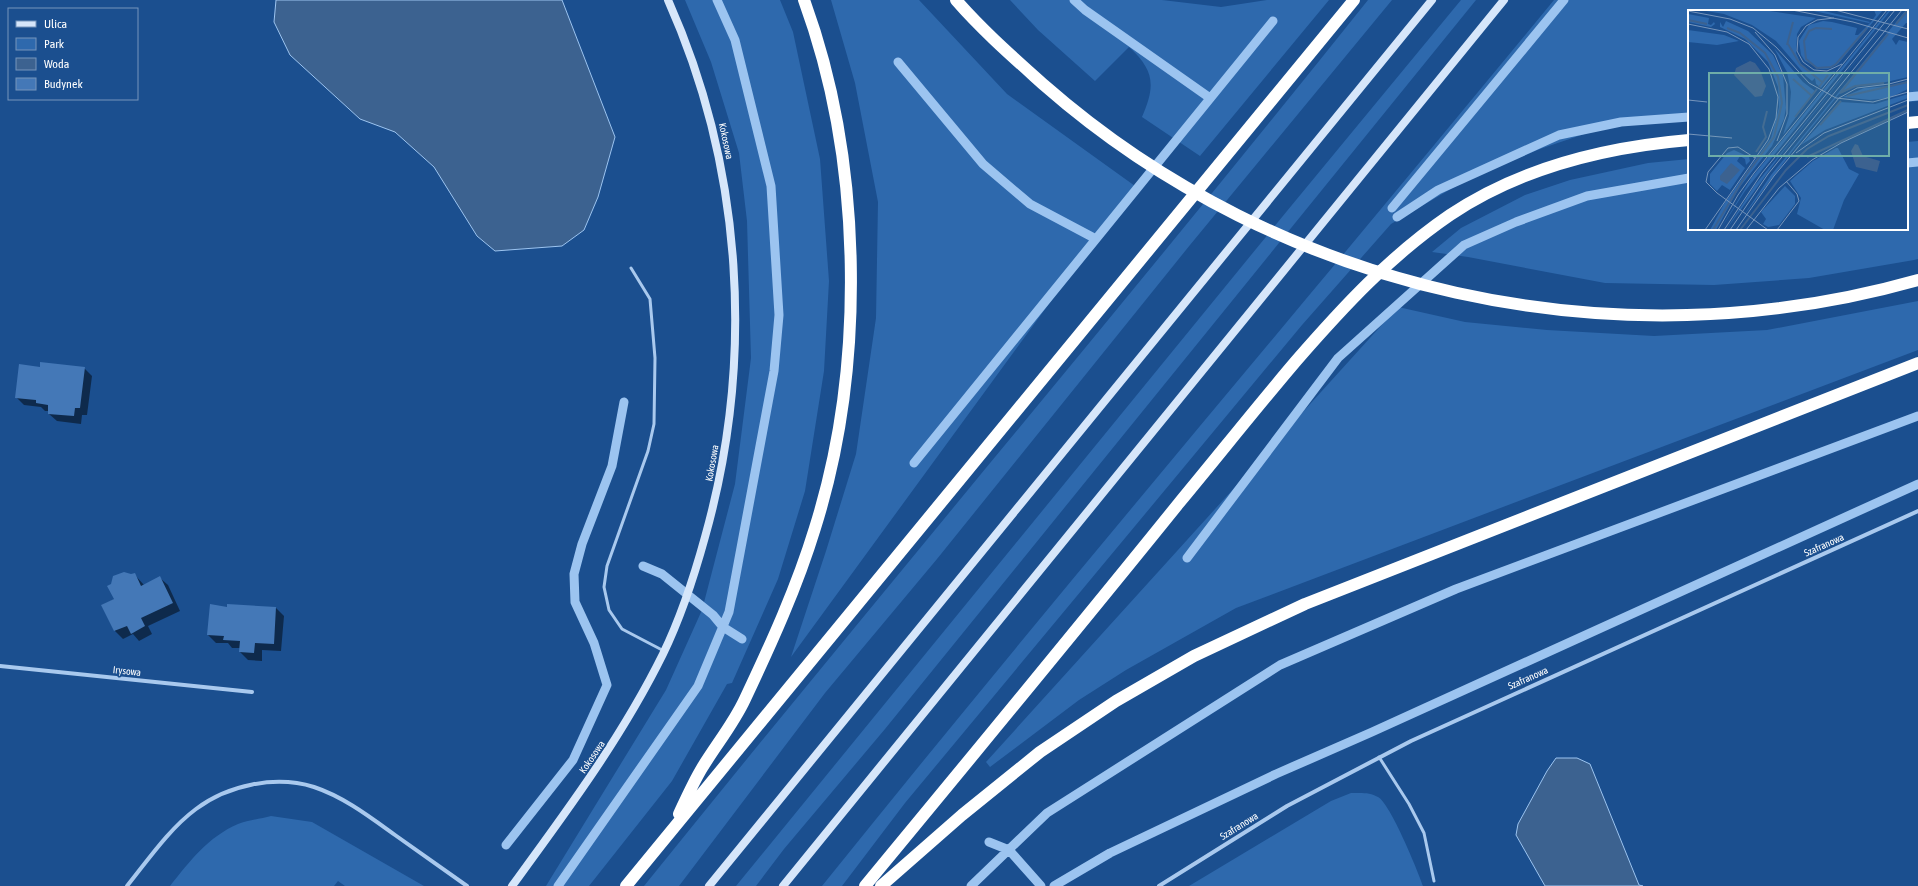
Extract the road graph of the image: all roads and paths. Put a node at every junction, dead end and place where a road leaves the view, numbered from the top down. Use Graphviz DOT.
graph roads {
  1 [pos="668,0"];
  2 [pos="804,0"];
  3 [pos="956,0"];
  4 [pos="1354,0"];
  5 [pos="1432,0"];
  6 [pos="1504,0"];
  7 [pos="1918,122"];
  8 [pos="1908,123"];
  9 [pos="1688,140"];
  10 [pos="631,268"];
  11 [pos="1918,280"];
  12 [pos="1918,363"];
  13 [pos="1918,511"];
  14 [pos="664,651"];
  15 [pos="0,666"];
  16 [pos="252,692"];
  17 [pos="1379,758"];
  18 [pos="669,834"];
  19 [pos="1434,881"];
  20 [pos="127,886"];
  21 [pos="467,886"];
  22 [pos="512,886"];
  23 [pos="626,886"];
  24 [pos="709,886"];
  25 [pos="783,886"];
  26 [pos="865,886"];
  27 [pos="881,886"];
  28 [pos="1159,886"];
  1 -- 14 [label="main road, Kokosowa"];
  2 -- 18 [label="highway"];
  3 -- 11 [label="highway"];
  4 -- 18 [label="highway"];
  5 -- 24 [label="main road"];
  6 -- 25 [label="main road"];
  7 -- 8 [label="highway"];
  9 -- 26 [label="highway"];
  10 -- 14 [label="lane"];
  12 -- 27 [label="highway"];
  13 -- 17 [label="street, Szafranowa"];
  14 -- 22 [label="main road, Kokosowa"];
  15 -- 16 [label="street, Irysowa"];
  17 -- 19 [label="lane"];
  17 -- 28 [label="street, Szafranowa"];
  18 -- 23 [label="highway"];
  20 -- 21 [label="street"];
}
